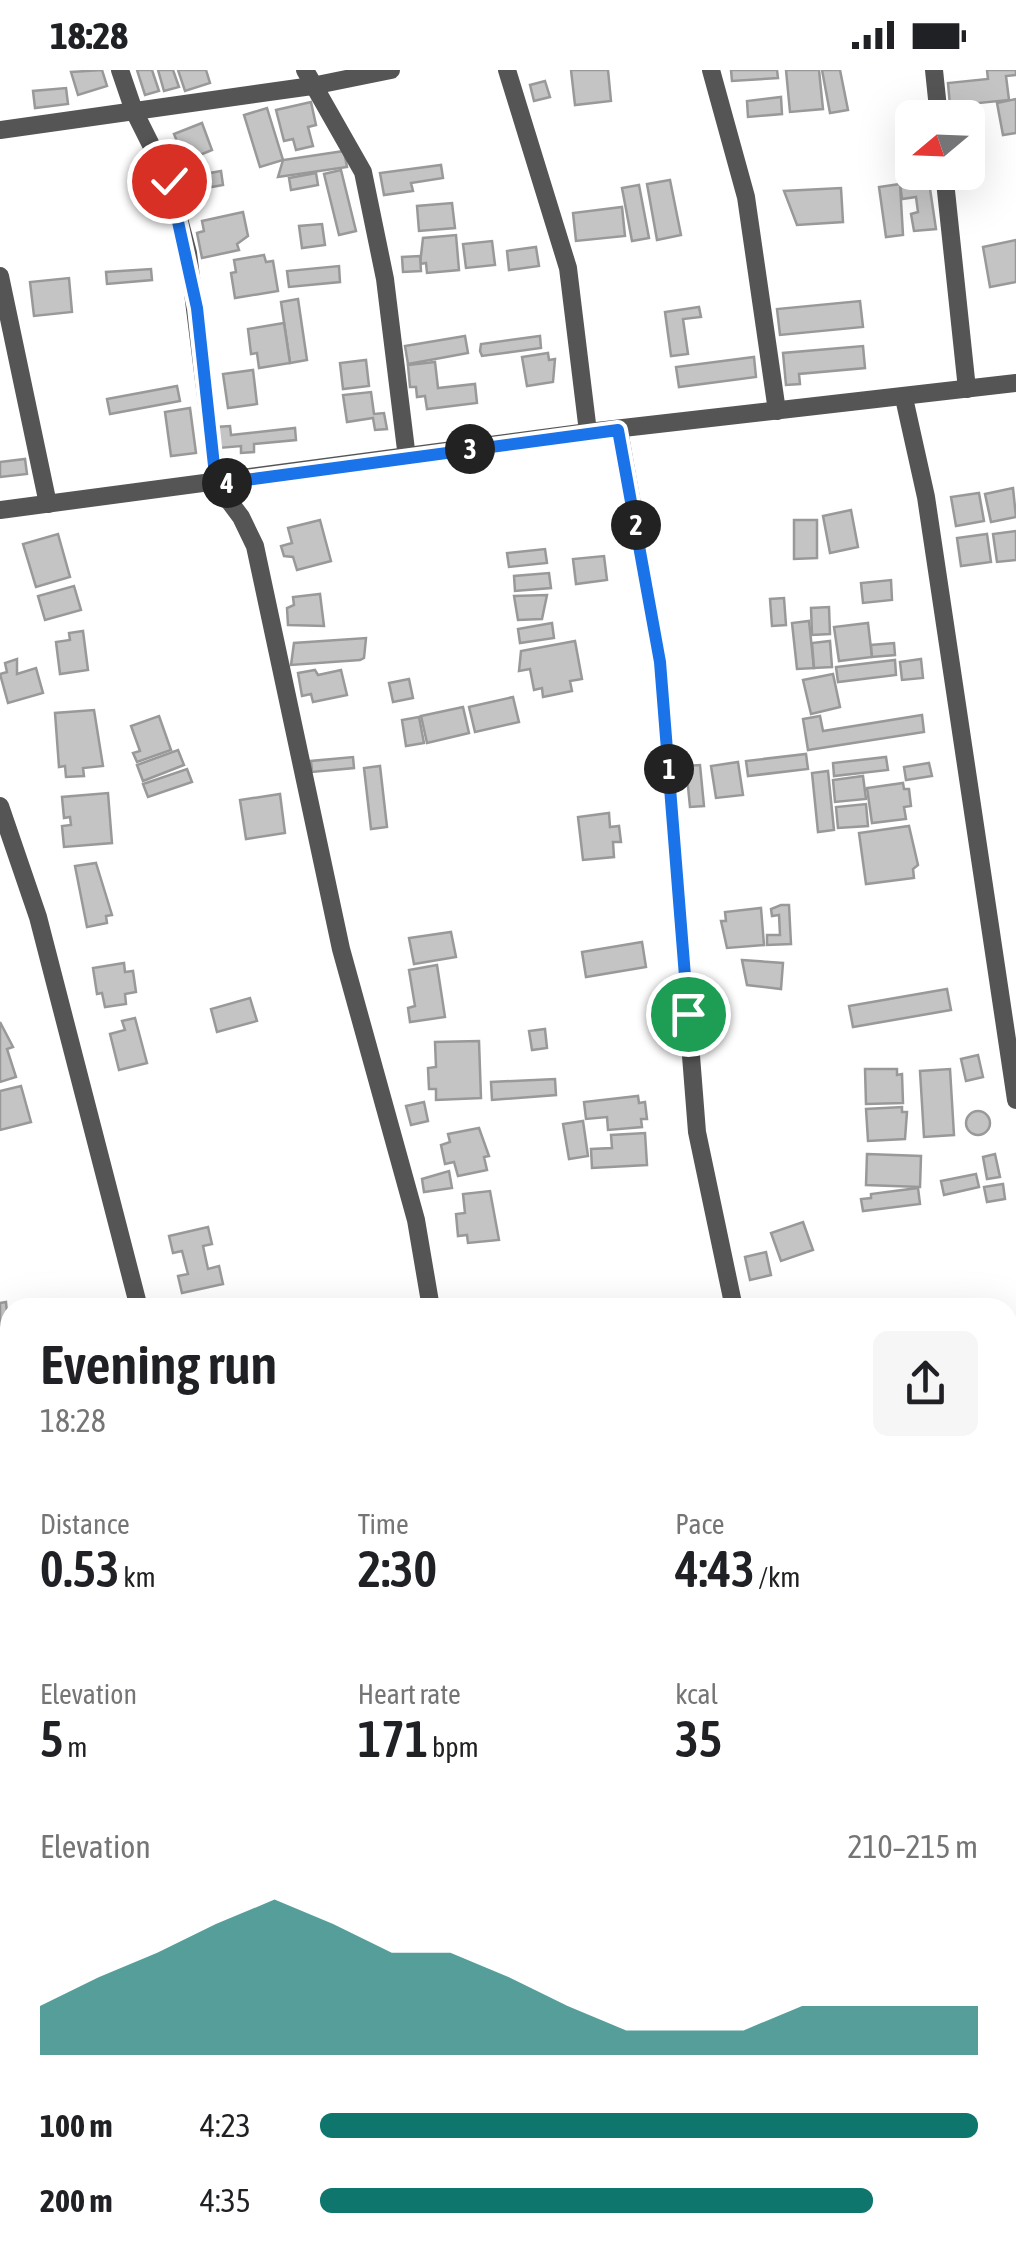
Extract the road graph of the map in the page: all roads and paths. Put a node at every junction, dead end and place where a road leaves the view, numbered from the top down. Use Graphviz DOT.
graph roads {
  1 [pos="120,70"];
  2 [pos="391,70"];
  3 [pos="507,70"];
  4 [pos="711,70"];
  5 [pos="934,70"];
  6 [pos="309,78"];
  7 [pos="937,100"];
  8 [pos="134,111"];
  9 [pos="0,130"];
  10 [pos="946,190"];
  11 [pos="0,276"];
  12 [pos="1016,383"];
  13 [pos="967,389"];
  14 [pos="904,398"];
  15 [pos="777,411"];
  16 [pos="618,430"];
  17 [pos="588,432"];
  18 [pos="407,458"];
  19 [pos="216,484"];
  20 [pos="48,504"];
  21 [pos="0,510"];
  22 [pos="0,806"];
  23 [pos="1016,1100"];
  24 [pos="136,1298"];
  25 [pos="429,1298"];
  26 [pos="732,1298"];
  1 -- 8 [label="street"];
  2 -- 6 [label="street"];
  3 -- 17 [label="street"];
  4 -- 15 [label="street"];
  5 -- 7 [label="street"];
  6 -- 8 [label="street"];
  6 -- 18 [label="street"];
  8 -- 9 [label="street"];
  8 -- 19 [label="street"];
  10 -- 13 [label="street"];
  11 -- 20 [label="street"];
  12 -- 13 [label="street"];
  13 -- 14 [label="street"];
  14 -- 15 [label="street"];
  14 -- 23 [label="street"];
  15 -- 16 [label="street"];
  16 -- 17 [label="street"];
  16 -- 26 [label="street"];
  17 -- 18 [label="street"];
  18 -- 19 [label="street"];
  19 -- 20 [label="street"];
  19 -- 25 [label="street"];
  20 -- 21 [label="street"];
  22 -- 24 [label="street"];
}
